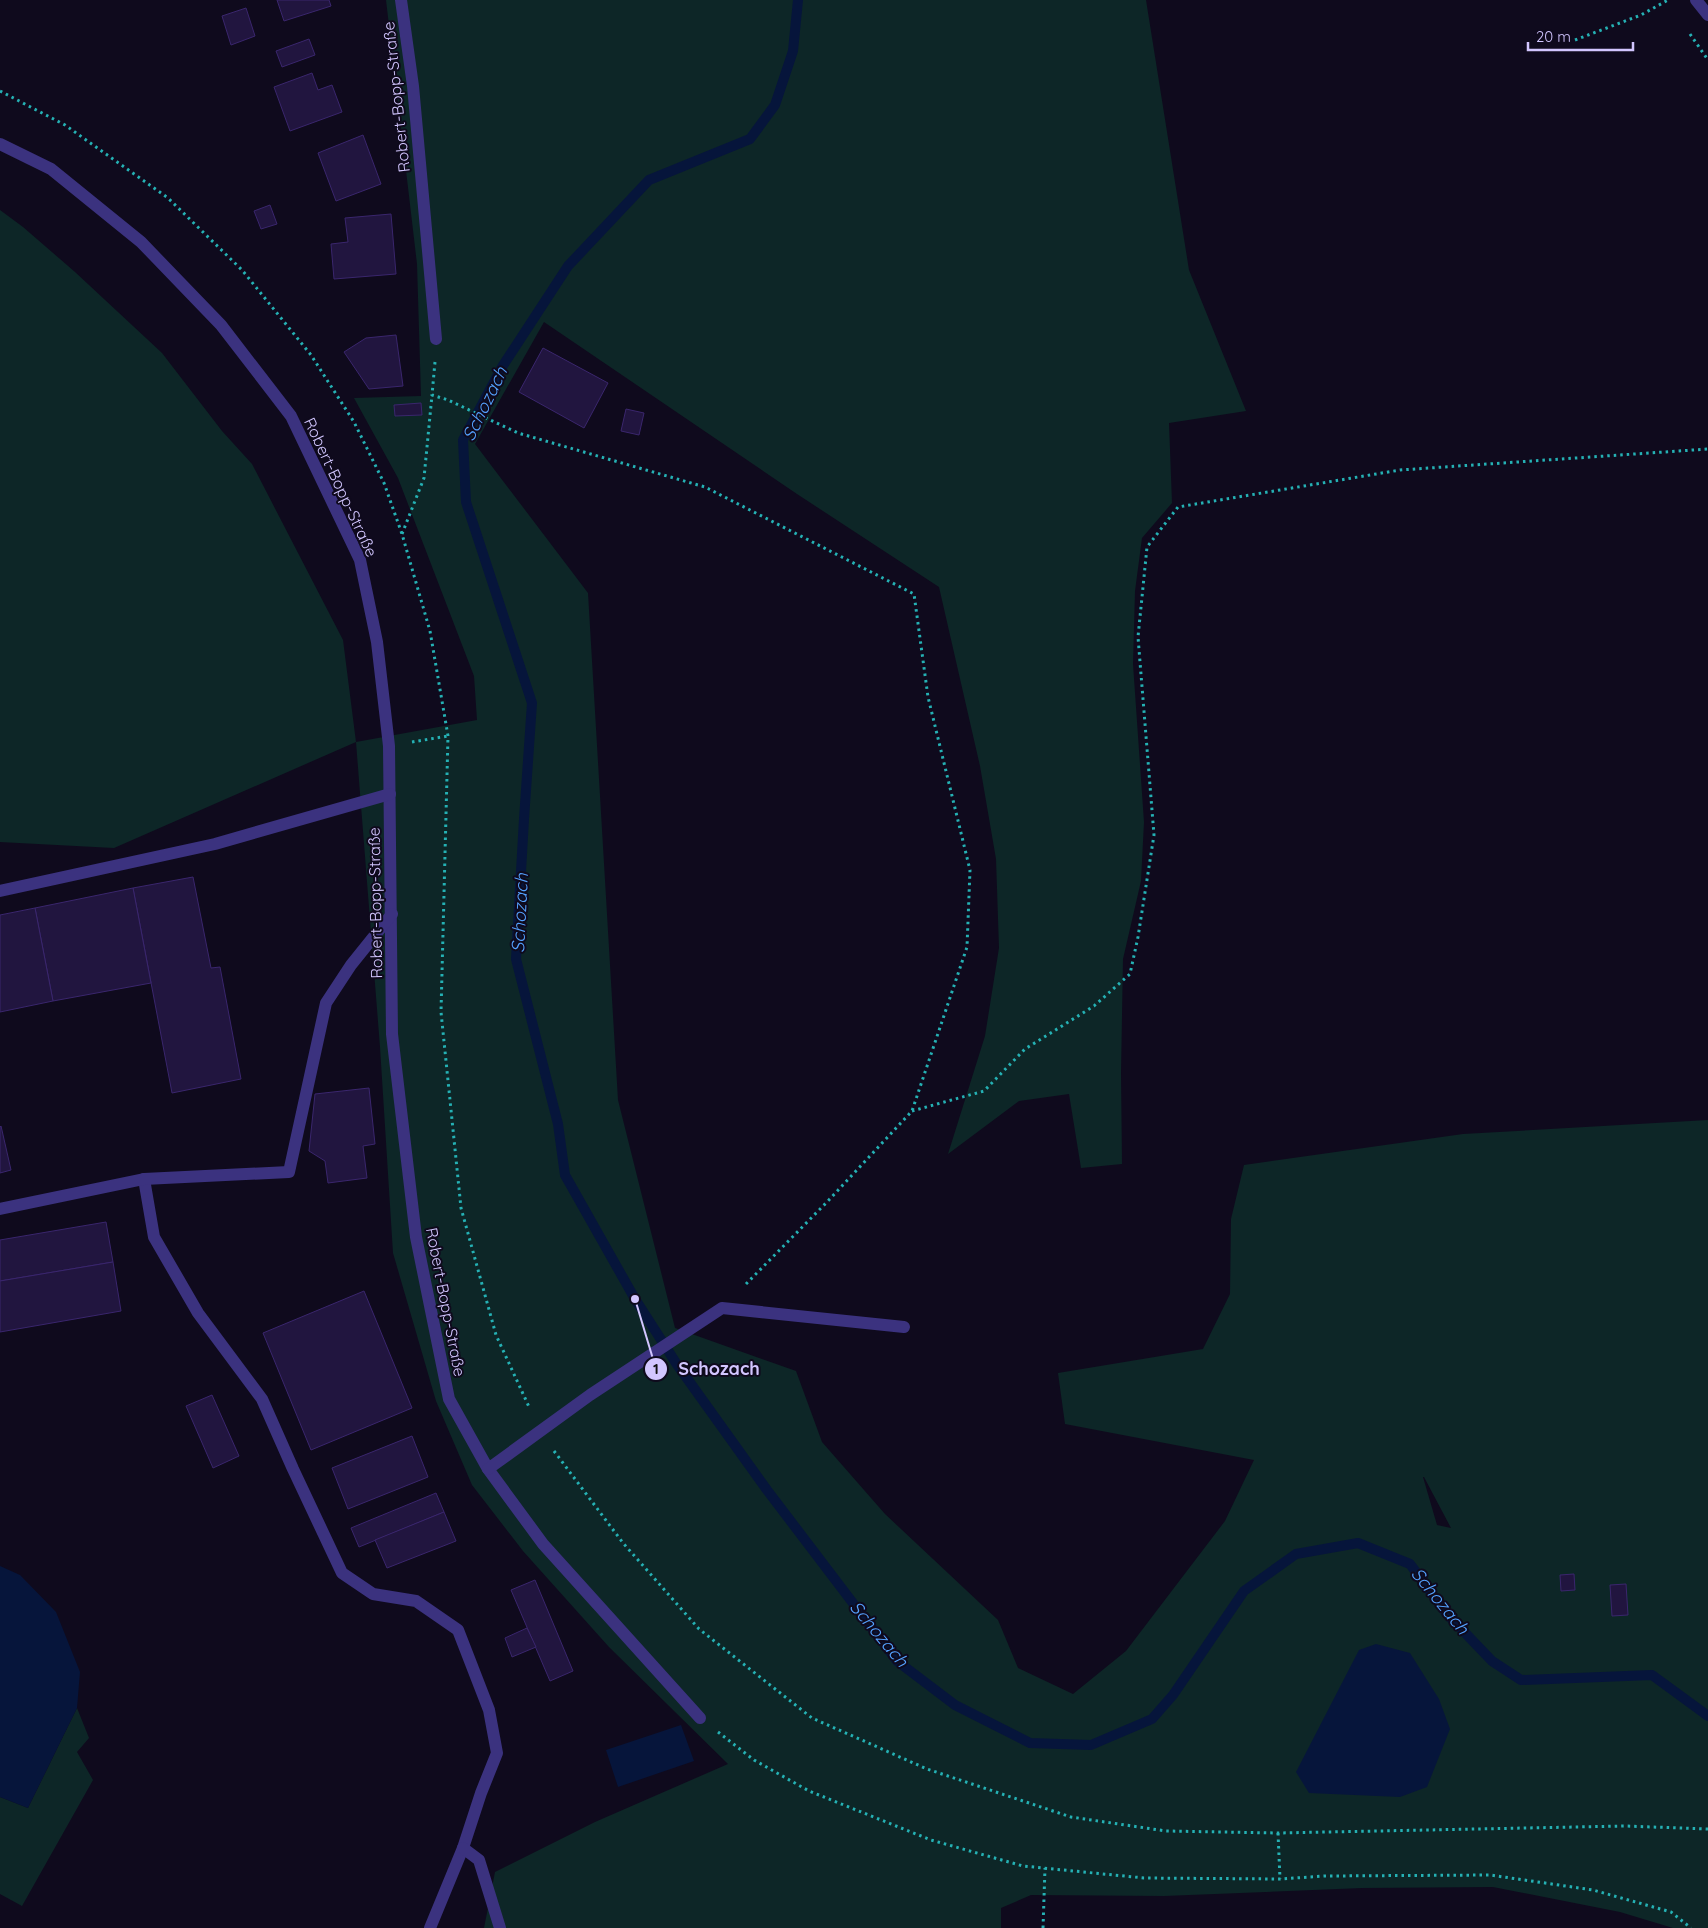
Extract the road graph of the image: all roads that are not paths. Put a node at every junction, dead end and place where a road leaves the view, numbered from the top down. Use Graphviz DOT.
graph roads {
  1 [pos="401,0"];
  2 [pos="1696,0"];
  3 [pos="1708,15"];
  4 [pos="0,144"];
  5 [pos="436,339"];
  6 [pos="390,794"];
  7 [pos="0,891"];
  8 [pos="392,914"];
  9 [pos="144,1179"];
  10 [pos="0,1209"];
  11 [pos="904,1327"];
  12 [pos="488,1468"];
  13 [pos="700,1718"];
  14 [pos="463,1848"];
  15 [pos="430,1928"];
  16 [pos="500,1928"];
  1 -- 5 [label="street, Robert-Bopp-Straße"];
  2 -- 3 [label="street"];
  4 -- 6 [label="street, Robert-Bopp-Straße"];
  6 -- 7 [label="street"];
  6 -- 8 [label="street, Robert-Bopp-Straße"];
  8 -- 9 [label="street"];
  8 -- 12 [label="street, Robert-Bopp-Straße"];
  9 -- 10 [label="street"];
  9 -- 14 [label="street"];
  11 -- 12 [label="street"];
  12 -- 13 [label="street, Robert-Bopp-Straße"];
  14 -- 15 [label="street"];
  14 -- 16 [label="street"];
}
